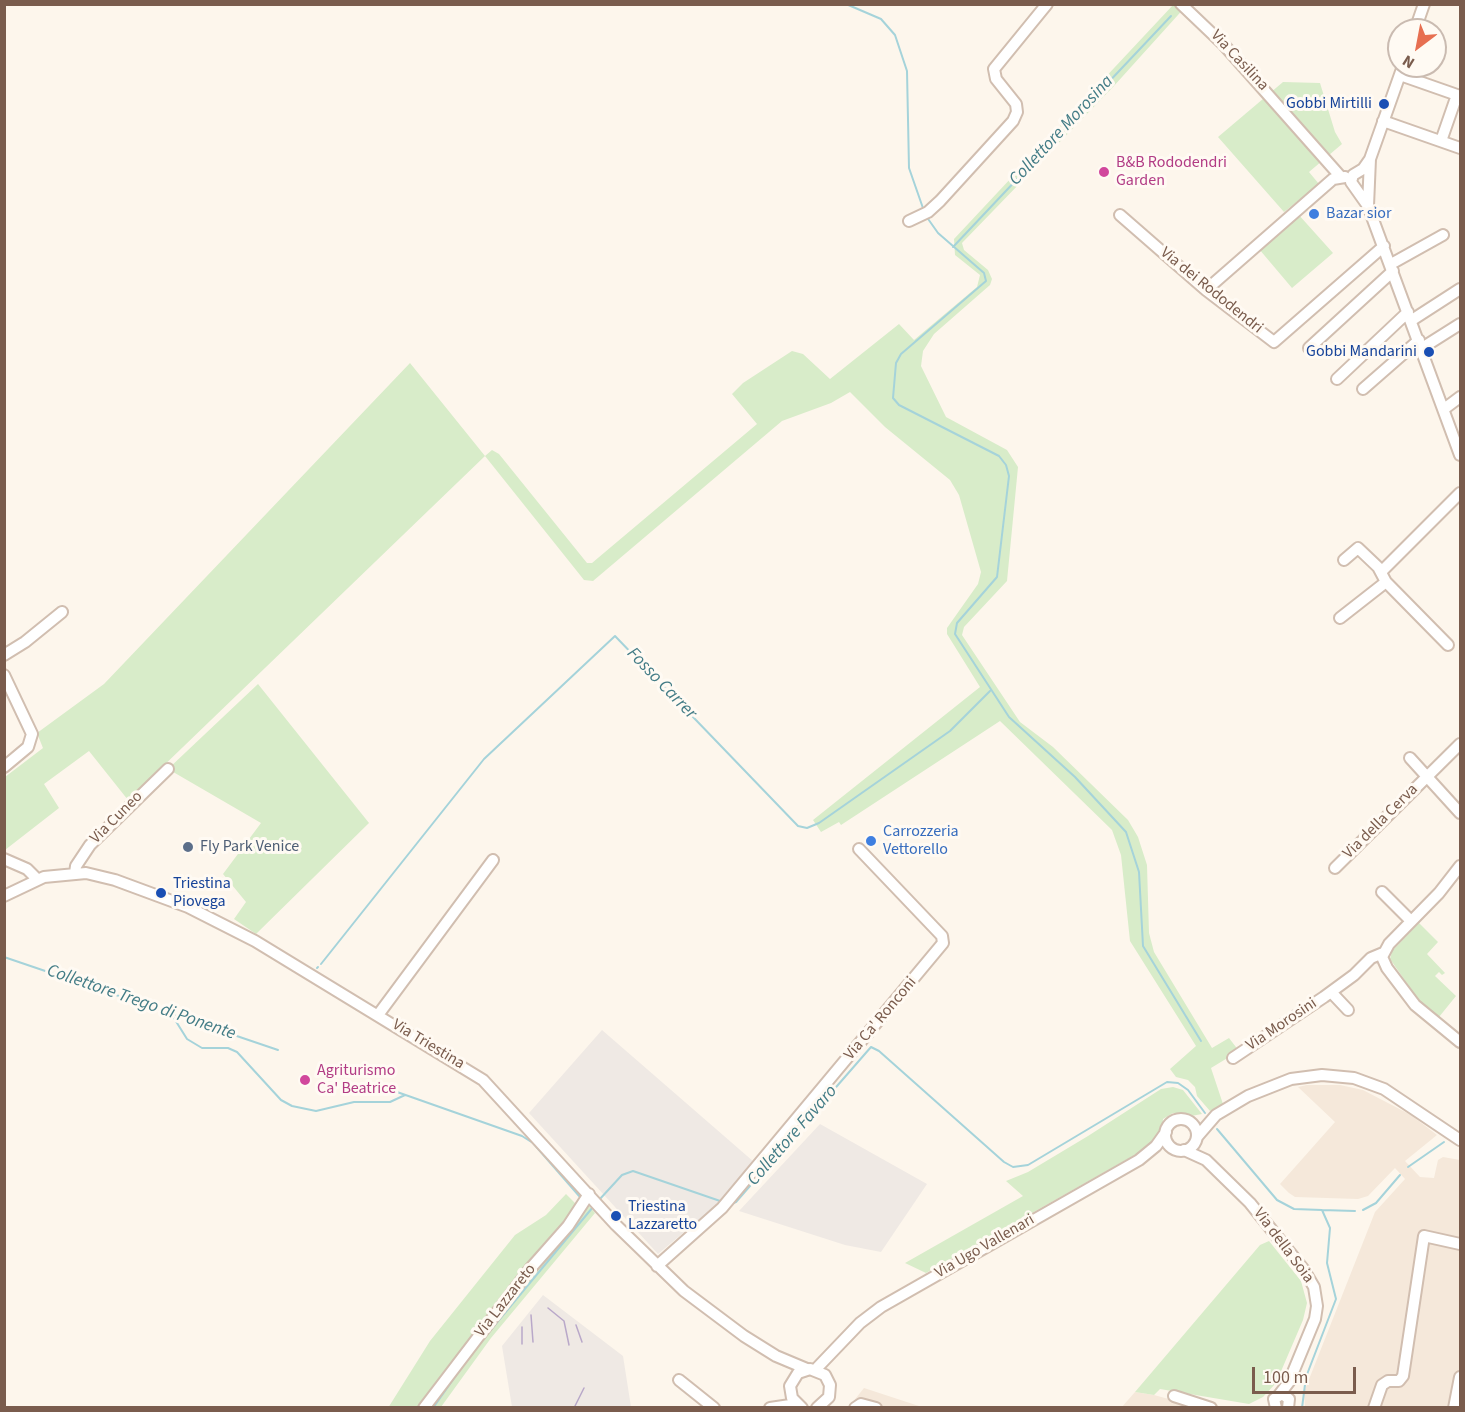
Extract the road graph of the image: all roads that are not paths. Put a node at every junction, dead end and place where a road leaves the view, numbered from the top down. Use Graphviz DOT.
graph roads {
  1 [pos="1047,4"];
  2 [pos="1181,4"];
  3 [pos="1398,78"];
  4 [pos="1419,78"];
  5 [pos="1459,96"];
  6 [pos="1383,121"];
  7 [pos="1441,141"];
  8 [pos="1461,148"];
  9 [pos="1370,159"];
  10 [pos="1351,179"];
  11 [pos="1368,182"];
  12 [pos="1368,206"];
  13 [pos="1120,214"];
  14 [pos="909,221"];
  15 [pos="1443,235"];
  16 [pos="1384,246"];
  17 [pos="1392,267"];
  18 [pos="1461,289"];
  19 [pos="1206,290"];
  20 [pos="1410,316"];
  21 [pos="1461,324"];
  22 [pos="1420,344"];
  23 [pos="1309,348"];
  24 [pos="1337,379"];
  25 [pos="1363,389"];
  26 [pos="1461,398"];
  27 [pos="1444,409"];
  28 [pos="1461,455"];
  29 [pos="1461,494"];
  30 [pos="1344,560"];
  31 [pos="1384,577"];
  32 [pos="62,612"];
  33 [pos="1340,618"];
  34 [pos="1448,645"];
  35 [pos="4,655"];
  36 [pos="4,675"];
  37 [pos="1461,744"];
  38 [pos="1410,758"];
  39 [pos="4,766"];
  40 [pos="168,769"];
  41 [pos="1427,777"];
  42 [pos="1461,813"];
  43 [pos="859,849"];
  44 [pos="4,859"];
  45 [pos="493,860"];
  46 [pos="1461,866"];
  47 [pos="1335,868"];
  48 [pos="75,873"];
  49 [pos="37,879"];
  50 [pos="1382,892"];
  51 [pos="4,896"];
  52 [pos="1411,921"];
  53 [pos="1383,955"];
  54 [pos="1331,992"];
  55 [pos="1348,1010"];
  56 [pos="378,1015"];
  57 [pos="1461,1042"];
  58 [pos="1233,1058"];
  59 [pos="1216,1115"];
  60 [pos="1187,1120"];
  61 [pos="1166,1132"];
  62 [pos="1196,1139"];
  63 [pos="1461,1140"];
  64 [pos="1180,1150"];
  65 [pos="1139,1160"];
  66 [pos="1206,1160"];
  67 [pos="590,1196"];
  68 [pos="1461,1244"];
  69 [pos="657,1266"];
  70 [pos="840,1346"];
  71 [pos="776,1356"];
  72 [pos="812,1369"];
  73 [pos="1461,1377"];
  74 [pos="828,1379"];
  75 [pos="679,1380"];
  76 [pos="790,1386"];
  77 [pos="1174,1396"];
  78 [pos="829,1402"];
  79 [pos="1279,1402"];
  80 [pos="800,1406"];
  81 [pos="423,1407"];
  82 [pos="714,1407"];
  83 [pos="817,1407"];
  84 [pos="855,1407"];
  85 [pos="876,1407"];
  86 [pos="1211,1407"];
  87 [pos="1374,1407"];
  88 [pos="1454,1407"];
  1 -- 14 [label="street"];
  2 -- 10 [label="street, Via Casilina"];
  3 -- 6 [label="street"];
  4 -- 5 [label="street"];
  5 -- 7 [label="street"];
  6 -- 7 [label="street"];
  6 -- 9 [label="street"];
  7 -- 8 [label="street"];
  9 -- 10 [label="street"];
  9 -- 11 [label="street"];
  10 -- 11 [label="street"];
  10 -- 11 [label="street"];
  10 -- 12 [label="street"];
  10 -- 19 [label="street"];
  11 -- 12 [label="street"];
  12 -- 16 [label="street"];
  13 -- 19 [label="street, Via dei Rododendri"];
  15 -- 17 [label="street"];
  16 -- 17 [label="street"];
  16 -- 19 [label="street, Via dei Rododendri"];
  17 -- 20 [label="street"];
  17 -- 23 [label="street"];
  18 -- 20 [label="street"];
  20 -- 22 [label="street"];
  20 -- 24 [label="street"];
  21 -- 22 [label="street"];
  22 -- 25 [label="street"];
  22 -- 27 [label="street"];
  26 -- 27 [label="street"];
  27 -- 28 [label="street"];
  29 -- 31 [label="street"];
  30 -- 31 [label="street"];
  31 -- 33 [label="street"];
  31 -- 34 [label="street"];
  32 -- 35 [label="street"];
  36 -- 39 [label="street"];
  37 -- 41 [label="street, Via della Cerva"];
  38 -- 41 [label="street, Via della Cerva"];
  40 -- 48 [label="street, Via Cuneo"];
  41 -- 42 [label="street, Via della Cerva"];
  41 -- 47 [label="street, Via della Cerva"];
  43 -- 69 [label="street, Via Ca' Ronconi"];
  44 -- 49 [label="street"];
  45 -- 56 [label="street"];
  46 -- 52 [label="street, Via Morosini"];
  48 -- 49 [label="street, Via Triestina"];
  48 -- 56 [label="street, Via Triestina"];
  49 -- 51 [label="street, Via Triestina"];
  50 -- 52 [label="street"];
  52 -- 53 [label="street, Via Morosini"];
  53 -- 54 [label="street, Via Morosini"];
  53 -- 57 [label="street"];
  54 -- 55 [label="street, Via Morosini"];
  54 -- 58 [label="street, Via Morosini"];
  56 -- 67 [label="street, Via Triestina"];
  59 -- 60 [label="street, Via Ugo Vallenari"];
  59 -- 62 [label="street, Via Ugo Vallenari"];
  59 -- 63 [label="street, Via Ugo Vallenari"];
  60 -- 61 [label="street, Via Ugo Vallenari"];
  60 -- 62 [label="street"];
  61 -- 64 [label="street"];
  61 -- 65 [label="street, Via Ugo Vallenari"];
  62 -- 64 [label="street, Via Ugo Vallenari"];
  62 -- 66 [label="street, Via della Soia"];
  64 -- 65 [label="street, Via Ugo Vallenari"];
  64 -- 66 [label="street, Via della Soia"];
  65 -- 70 [label="street, Via Ugo Vallenari"];
  66 -- 79 [label="street, Via della Soia"];
  67 -- 69 [label="street, Via Triestina"];
  67 -- 81 [label="street, Via Lazzareto"];
  68 -- 87 [label="street"];
  69 -- 71 [label="street, Via Triestina"];
  70 -- 72 [label="street, Via Ugo Vallenari"];
  70 -- 74 [label="street, Via Ugo Vallenari"];
  71 -- 72 [label="street, Via Triestina"];
  71 -- 76 [label="street, Via Triestina"];
  72 -- 74 [label="street, Via Triestina"];
  72 -- 76 [label="street, Via Ugo Vallenari"];
  73 -- 88 [label="street"];
  74 -- 78 [label="street"];
  75 -- 82 [label="street"];
  76 -- 80 [label="street, Via Triestina"];
  76 -- 80 [label="street, Via Ugo Vallenari"];
  77 -- 86 [label="street"];
  78 -- 83 [label="street"];
  84 -- 85 [label="street"];
}
